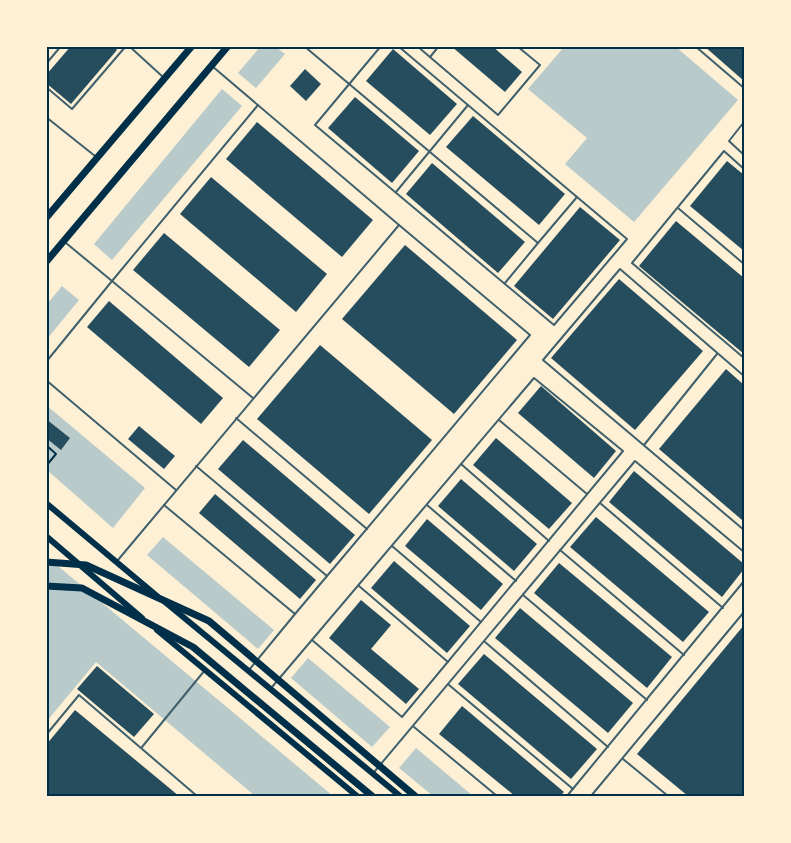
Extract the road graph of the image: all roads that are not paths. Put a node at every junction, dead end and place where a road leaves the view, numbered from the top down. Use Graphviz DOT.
graph roads {
  1 [pos="61,46"];
  2 [pos="127,46"];
  3 [pos="192,46"];
  4 [pos="228,46"];
  5 [pos="304,46"];
  6 [pos="381,46"];
  7 [pos="398,46"];
  8 [pos="417,46"];
  9 [pos="439,46"];
  10 [pos="517,46"];
  11 [pos="695,46"];
  12 [pos="430,57"];
  13 [pos="46,64"];
  14 [pos="212,65"];
  15 [pos="165,78"];
  16 [pos="350,84"];
  17 [pos="46,87"];
  18 [pos="744,88"];
  19 [pos="258,105"];
  20 [pos="468,105"];
  21 [pos="46,117"];
  22 [pos="744,122"];
  23 [pos="429,152"];
  24 [pos="744,155"];
  25 [pos="98,157"];
  26 [pos="744,169"];
  27 [pos="396,192"];
  28 [pos="577,197"];
  29 [pos="678,208"];
  30 [pos="46,218"];
  31 [pos="399,225"];
  32 [pos="64,241"];
  33 [pos="538,243"];
  34 [pos="46,262"];
  35 [pos="744,264"];
  36 [pos="112,281"];
  37 [pos="504,284"];
  38 [pos="718,353"];
  39 [pos="744,358"];
  40 [pos="46,362"];
  41 [pos="744,376"];
  42 [pos="46,380"];
  43 [pos="253,398"];
  44 [pos="236,418"];
  45 [pos="499,420"];
  46 [pos="644,445"];
  47 [pos="461,464"];
  48 [pos="196,466"];
  49 [pos="176,490"];
  50 [pos="588,494"];
  51 [pos="46,503"];
  52 [pos="600,503"];
  53 [pos="426,504"];
  54 [pos="164,505"];
  55 [pos="367,529"];
  56 [pos="744,530"];
  57 [pos="46,536"];
  58 [pos="549,541"];
  59 [pos="392,546"];
  60 [pos="560,550"];
  61 [pos="744,552"];
  62 [pos="46,562"];
  63 [pos="116,562"];
  64 [pos="327,576"];
  65 [pos="516,581"];
  66 [pos="744,581"];
  67 [pos="358,585"];
  68 [pos="46,586"];
  69 [pos="523,595"];
  70 [pos="723,608"];
  71 [pos="744,612"];
  72 [pos="295,614"];
  73 [pos="481,622"];
  74 [pos="312,640"];
  75 [pos="484,641"];
  76 [pos="684,655"];
  77 [pos="448,662"];
  78 [pos="205,670"];
  79 [pos="248,671"];
  80 [pos="448,684"];
  81 [pos="270,689"];
  82 [pos="647,700"];
  83 [pos="413,726"];
  84 [pos="46,735"];
  85 [pos="608,747"];
  86 [pos="141,748"];
  87 [pos="623,759"];
  88 [pos="373,774"];
  89 [pos="573,789"];
  90 [pos="197,796"];
  91 [pos="357,796"];
  92 [pos="372,796"];
  93 [pos="400,796"];
  94 [pos="415,796"];
  95 [pos="497,796"];
  96 [pos="567,796"];
  97 [pos="591,796"];
  98 [pos="668,796"];
  1 -- 13 [label="lane"];
  2 -- 15 [label="lane"];
  2 -- 17 [label="lane"];
  3 -- 15 [label="main road"];
  4 -- 14 [label="main road"];
  5 -- 16 [label="lane"];
  6 -- 16 [label="lane"];
  7 -- 20 [label="lane"];
  8 -- 12 [label="lane"];
  9 -- 12 [label="lane"];
  10 -- 12 [label="lane"];
  11 -- 18 [label="lane"];
  14 -- 19 [label="lane"];
  14 -- 32 [label="main road"];
  15 -- 25 [label="main road"];
  16 -- 23 [label="lane"];
  16 -- 27 [label="lane"];
  19 -- 31 [label="lane"];
  19 -- 36 [label="lane"];
  20 -- 23 [label="lane"];
  20 -- 28 [label="lane"];
  21 -- 25 [label="lane"];
  22 -- 24 [label="lane"];
  23 -- 27 [label="lane"];
  23 -- 33 [label="lane"];
  25 -- 30 [label="main road"];
  26 -- 29 [label="lane"];
  27 -- 37 [label="lane"];
  28 -- 33 [label="lane"];
  28 -- 37 [label="lane"];
  29 -- 35 [label="lane"];
  29 -- 39 [label="lane"];
  31 -- 43 [label="lane"];
  31 -- 55 [label="lane"];
  32 -- 34 [label="main road"];
  32 -- 36 [label="lane"];
  33 -- 37 [label="lane"];
  36 -- 40 [label="lane"];
  36 -- 43 [label="lane"];
  38 -- 41 [label="lane"];
  38 -- 46 [label="lane"];
  38 -- 46 [label="lane"];
  42 -- 49 [label="lane"];
  43 -- 44 [label="lane"];
  44 -- 48 [label="lane"];
  44 -- 55 [label="lane"];
  45 -- 47 [label="lane"];
  45 -- 50 [label="lane"];
  45 -- 50 [label="lane"];
  46 -- 56 [label="lane"];
  47 -- 53 [label="lane"];
  47 -- 58 [label="lane"];
  48 -- 49 [label="lane"];
  48 -- 64 [label="lane"];
  49 -- 54 [label="lane"];
  50 -- 58 [label="lane"];
  51 -- 63 [label="main road"];
  52 -- 60 [label="lane"];
  52 -- 61 [label="lane"];
  52 -- 70 [label="lane"];
  53 -- 59 [label="lane"];
  53 -- 65 [label="lane"];
  54 -- 63 [label="lane"];
  54 -- 72 [label="lane"];
  55 -- 64 [label="lane"];
  57 -- 78 [label="main road"];
  58 -- 65 [label="lane"];
  59 -- 67 [label="lane"];
  59 -- 73 [label="lane"];
  60 -- 69 [label="lane"];
  60 -- 76 [label="lane"];
  62 -- 94 [label="main road"];
  63 -- 79 [label="main road"];
  64 -- 72 [label="lane"];
  65 -- 73 [label="lane"];
  66 -- 70 [label="lane"];
  67 -- 74 [label="lane"];
  67 -- 77 [label="lane"];
  68 -- 92 [label="main road"];
  69 -- 75 [label="lane"];
  69 -- 82 [label="lane"];
  70 -- 76 [label="lane"];
  71 -- 87 [label="lane"];
  72 -- 79 [label="lane"];
  73 -- 77 [label="lane"];
  74 -- 77 [label="lane"];
  74 -- 81 [label="lane"];
  75 -- 80 [label="lane"];
  75 -- 85 [label="lane"];
  76 -- 82 [label="lane"];
  78 -- 86 [label="lane"];
  78 -- 91 [label="main road"];
  79 -- 81 [label="main road"];
  80 -- 83 [label="lane"];
  80 -- 89 [label="lane"];
  81 -- 88 [label="main road"];
  82 -- 85 [label="lane"];
  83 -- 88 [label="lane"];
  83 -- 95 [label="lane"];
  84 -- 86 [label="lane"];
  85 -- 89 [label="lane"];
  86 -- 90 [label="lane"];
  87 -- 97 [label="lane"];
  87 -- 98 [label="lane"];
  88 -- 93 [label="main road"];
  89 -- 96 [label="lane"];
}
